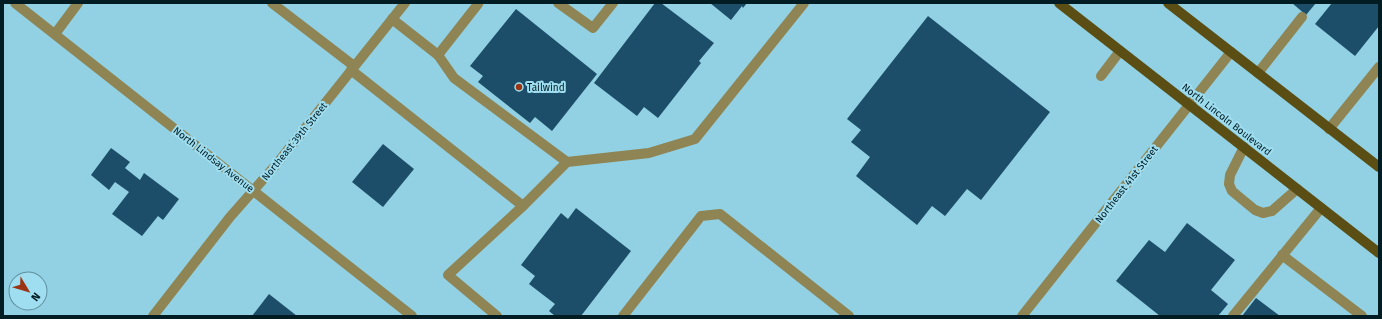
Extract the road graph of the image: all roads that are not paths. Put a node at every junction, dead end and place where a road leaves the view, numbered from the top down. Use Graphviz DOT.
graph roads {
  1 [pos="15,3"];
  2 [pos="78,3"];
  3 [pos="272,3"];
  4 [pos="405,3"];
  5 [pos="477,3"];
  6 [pos="558,3"];
  7 [pos="612,3"];
  8 [pos="804,3"];
  9 [pos="1059,3"];
  10 [pos="1168,3"];
  11 [pos="1302,17"];
  12 [pos="392,19"];
  13 [pos="55,34"];
  14 [pos="1120,51"];
  15 [pos="1231,52"];
  16 [pos="438,55"];
  17 [pos="1379,67"];
  18 [pos="353,68"];
  19 [pos="1258,73"];
  20 [pos="1101,76"];
  21 [pos="1190,105"];
  22 [pos="1329,129"];
  23 [pos="1244,147"];
  24 [pos="567,162"];
  25 [pos="1379,167"];
  26 [pos="1297,189"];
  27 [pos="253,190"];
  28 [pos="523,206"];
  29 [pos="1321,208"];
  30 [pos="1379,253"];
  31 [pos="1282,255"];
  32 [pos="153,316"];
  33 [pos="412,316"];
  34 [pos="497,316"];
  35 [pos="623,316"];
  36 [pos="850,316"];
  37 [pos="1022,316"];
  38 [pos="1233,316"];
  39 [pos="1362,316"];
  1 -- 13 [label="street, North Lindsay Avenue"];
  2 -- 13 [label="street"];
  3 -- 18 [label="street"];
  4 -- 12 [label="street, Northeast 39th Street"];
  5 -- 16 [label="street"];
  6 -- 7 [label="street"];
  8 -- 24 [label="street"];
  9 -- 14 [label="main road, North Lincoln Boulevard"];
  10 -- 15 [label="main road"];
  11 -- 19 [label="street"];
  12 -- 16 [label="street"];
  12 -- 18 [label="street, Northeast 39th Street"];
  13 -- 27 [label="street, North Lindsay Avenue"];
  14 -- 20 [label="street"];
  14 -- 21 [label="main road, North Lincoln Boulevard"];
  15 -- 19 [label="main road"];
  15 -- 21 [label="street, Northeast 41st Street"];
  16 -- 24 [label="street"];
  17 -- 22 [label="street"];
  18 -- 27 [label="street, Northeast 39th Street"];
  18 -- 28 [label="street"];
  19 -- 22 [label="main road"];
  21 -- 23 [label="main road, North Lincoln Boulevard"];
  21 -- 37 [label="street, Northeast 41st Street"];
  22 -- 25 [label="main road"];
  23 -- 26 [label="main road, North Lincoln Boulevard"];
  23 -- 26 [label="street"];
  24 -- 28 [label="street"];
  26 -- 29 [label="main road, North Lincoln Boulevard"];
  27 -- 32 [label="street, Northeast 39th Street"];
  27 -- 33 [label="street, North Lindsay Avenue"];
  28 -- 34 [label="street"];
  29 -- 30 [label="main road, North Lincoln Boulevard"];
  29 -- 31 [label="street"];
  31 -- 38 [label="street"];
  31 -- 39 [label="street"];
  35 -- 36 [label="street"];
}
